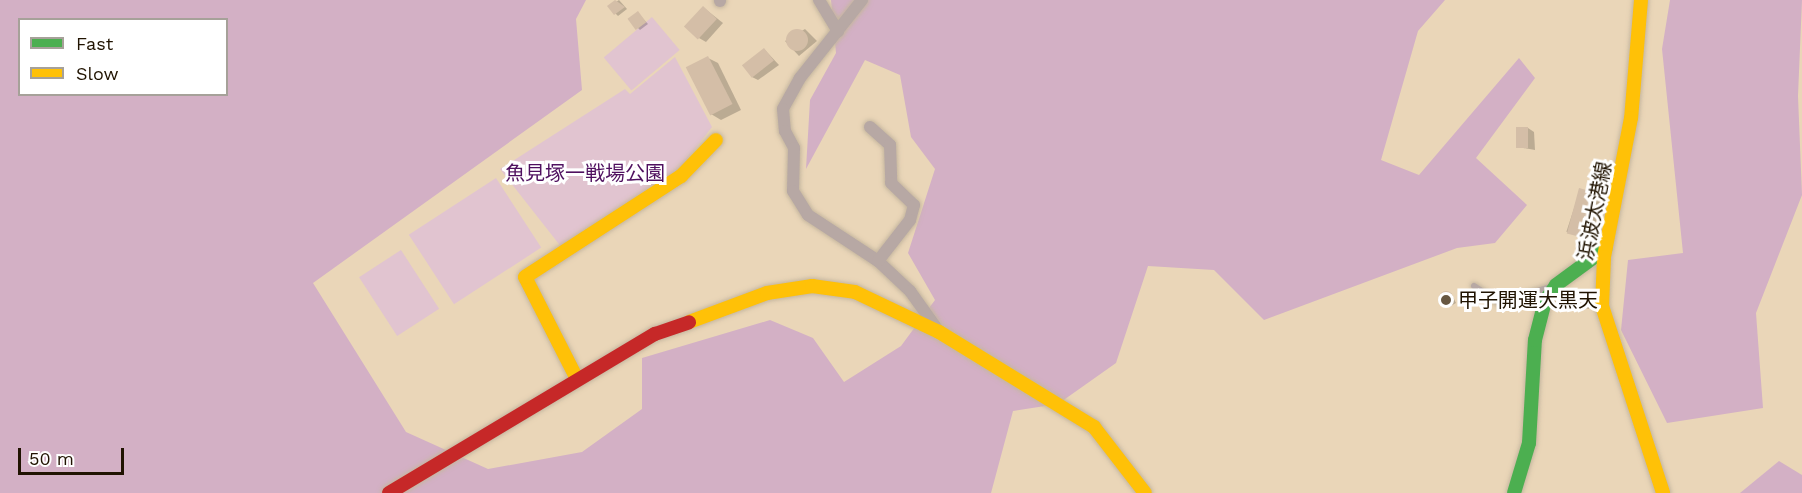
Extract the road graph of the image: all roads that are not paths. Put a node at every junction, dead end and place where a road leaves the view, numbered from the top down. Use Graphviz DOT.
graph roads {
  1 [pos="819,0"];
  2 [pos="862,0"];
  3 [pos="1641,0"];
  4 [pos="838,32"];
  5 [pos="870,128"];
  6 [pos="716,140"];
  7 [pos="1605,249"];
  8 [pos="878,261"];
  9 [pos="1556,285"];
  10 [pos="1474,286"];
  11 [pos="939,332"];
  12 [pos="576,377"];
  13 [pos="389,493"];
  14 [pos="1146,493"];
  15 [pos="1514,493"];
  16 [pos="1663,493"];
  1 -- 4 [label="street"];
  2 -- 4 [label="street"];
  3 -- 7 [label="street, 浜波太港線"];
  4 -- 8 [label="street"];
  5 -- 8 [label="street"];
  6 -- 12 [label="street"];
  7 -- 9 [label="street"];
  7 -- 16 [label="street, 浜波太港線"];
  8 -- 11 [label="street"];
  9 -- 10 [label="lane"];
  9 -- 15 [label="street"];
  11 -- 12 [label="street"];
  11 -- 14 [label="street"];
  12 -- 13 [label="street"];
}
